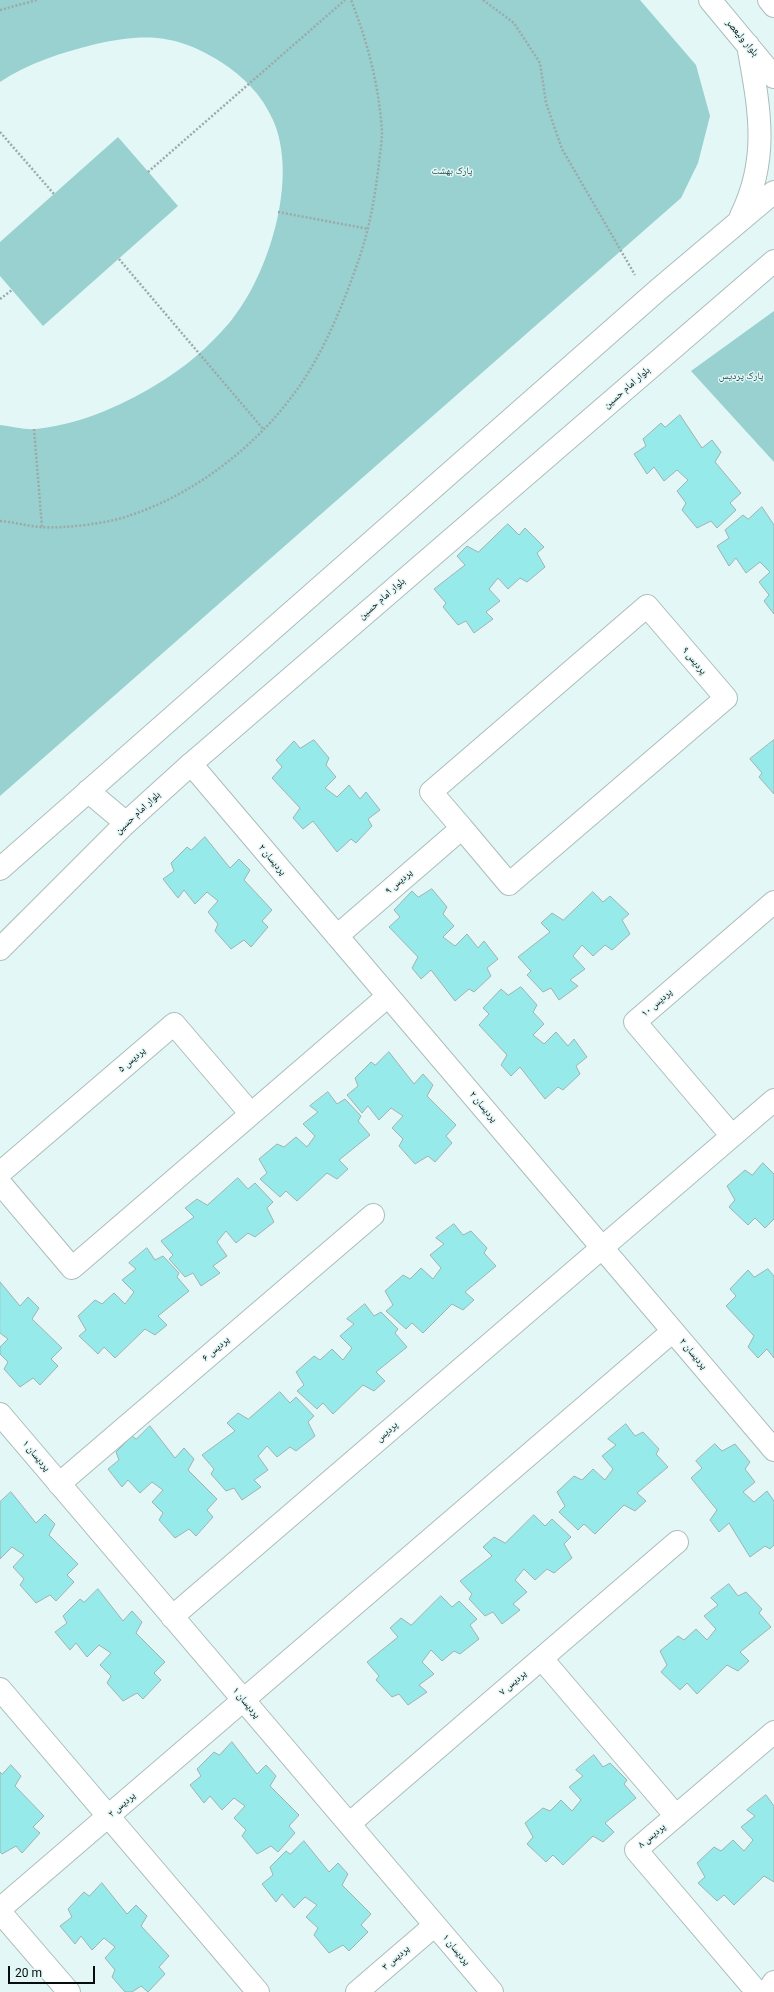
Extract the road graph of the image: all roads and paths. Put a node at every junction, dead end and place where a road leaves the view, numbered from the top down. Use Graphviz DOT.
graph roads {
  1 [pos="36,0"];
  2 [pos="345,0"];
  3 [pos="351,0"];
  4 [pos="483,0"];
  5 [pos="710,0"];
  6 [pos="0,10"];
  7 [pos="748,45"];
  8 [pos="774,77"];
  9 [pos="0,132"];
  10 [pos="148,172"];
  11 [pos="774,192"];
  12 [pos="54,194"];
  13 [pos="278,212"];
  14 [pos="738,222"];
  15 [pos="369,229"];
  16 [pos="118,259"];
  17 [pos="772,264"];
  18 [pos="12,290"];
  19 [pos="0,299"];
  20 [pos="648,299"];
  21 [pos="34,429"];
  22 [pos="264,430"];
  23 [pos="0,521"];
  24 [pos="42,527"];
  25 [pos="191,764"];
  26 [pos="88,791"];
  27 [pos="126,823"];
  28 [pos="462,828"];
  29 [pos="0,868"];
  30 [pos="774,902"];
  31 [pos="337,936"];
  32 [pos="0,949"];
  33 [pos="388,996"];
  34 [pos="774,1100"];
  35 [pos="250,1114"];
  36 [pos="732,1136"];
  37 [pos="0,1173"];
  38 [pos="4,1196"];
  39 [pos="373,1215"];
  40 [pos="602,1248"];
  41 [pos="673,1331"];
  42 [pos="0,1414"];
  43 [pos="774,1450"];
  44 [pos="59,1484"];
  45 [pos="677,1542"];
  46 [pos="172,1617"];
  47 [pos="542,1658"];
  48 [pos="0,1689"];
  49 [pos="244,1700"];
  50 [pos="774,1732"];
  51 [pos="108,1816"];
  52 [pos="676,1816"];
  53 [pos="349,1824"];
  54 [pos="0,1909"];
  55 [pos="0,1912"];
  56 [pos="435,1925"];
  57 [pos="774,1982"];
  58 [pos="69,1992"];
  59 [pos="258,1992"];
  60 [pos="357,1992"];
  61 [pos="492,1992"];
  62 [pos="757,1992"];
  63 [pos="767,1992"];
  1 -- 6 [label="path"];
  2 -- 10 [label="path"];
  3 -- 15 [label="path"];
  4 -- 20 [label="path"];
  5 -- 7 [label="street, بلوار ولیعصر"];
  7 -- 8 [label="street, بلوار ولیعصر"];
  7 -- 14 [label="street"];
  9 -- 12 [label="path"];
  11 -- 14 [label="street"];
  13 -- 15 [label="path"];
  14 -- 20 [label="street"];
  15 -- 22 [label="path"];
  16 -- 22 [label="path"];
  17 -- 25 [label="street, بلوار امام حسین"];
  18 -- 19 [label="path"];
  20 -- 26 [label="street"];
  21 -- 24 [label="path"];
  22 -- 24 [label="path"];
  23 -- 24 [label="path"];
  25 -- 27 [label="street, بلوار امام حسین"];
  25 -- 31 [label="street, پردیسان ۲"];
  26 -- 27 [label="street"];
  26 -- 29 [label="street"];
  27 -- 32 [label="street, بلوار امام حسین"];
  28 -- 28 [label="street, پردیس ۹"];
  28 -- 31 [label="street, پردیس ۹"];
  30 -- 36 [label="street, پردیس ۱۰"];
  31 -- 33 [label="street, پردیسان ۲"];
  33 -- 35 [label="street"];
  33 -- 40 [label="street, پردیسان ۲"];
  34 -- 36 [label="street"];
  35 -- 37 [label="street, پردیس ۵"];
  35 -- 38 [label="street"];
  36 -- 40 [label="street"];
  39 -- 44 [label="street, پردیس ۶"];
  40 -- 41 [label="street, پردیسان ۲"];
  40 -- 46 [label="street, پردیس"];
  41 -- 43 [label="street, پردیسان ۲"];
  41 -- 49 [label="street, پردیس ۲"];
  42 -- 44 [label="street, پردیسان ۱"];
  44 -- 46 [label="street, پردیسان ۱"];
  45 -- 47 [label="street, پردیس ۷"];
  46 -- 49 [label="street, پردیسان ۱"];
  47 -- 52 [label="street"];
  47 -- 53 [label="street, پردیس ۷"];
  48 -- 51 [label="street"];
  49 -- 51 [label="street, پردیس ۲"];
  49 -- 53 [label="street, پردیسان ۱"];
  50 -- 52 [label="street, پردیس ۸"];
  51 -- 54 [label="street, پردیس ۲"];
  51 -- 59 [label="street"];
  52 -- 62 [label="street, پردیس ۸"];
  53 -- 56 [label="street, پردیسان ۱"];
  55 -- 58 [label="street"];
  56 -- 60 [label="street, پردیس ۳"];
  56 -- 61 [label="street, پردیسان ۱"];
  57 -- 63 [label="street"];
}
